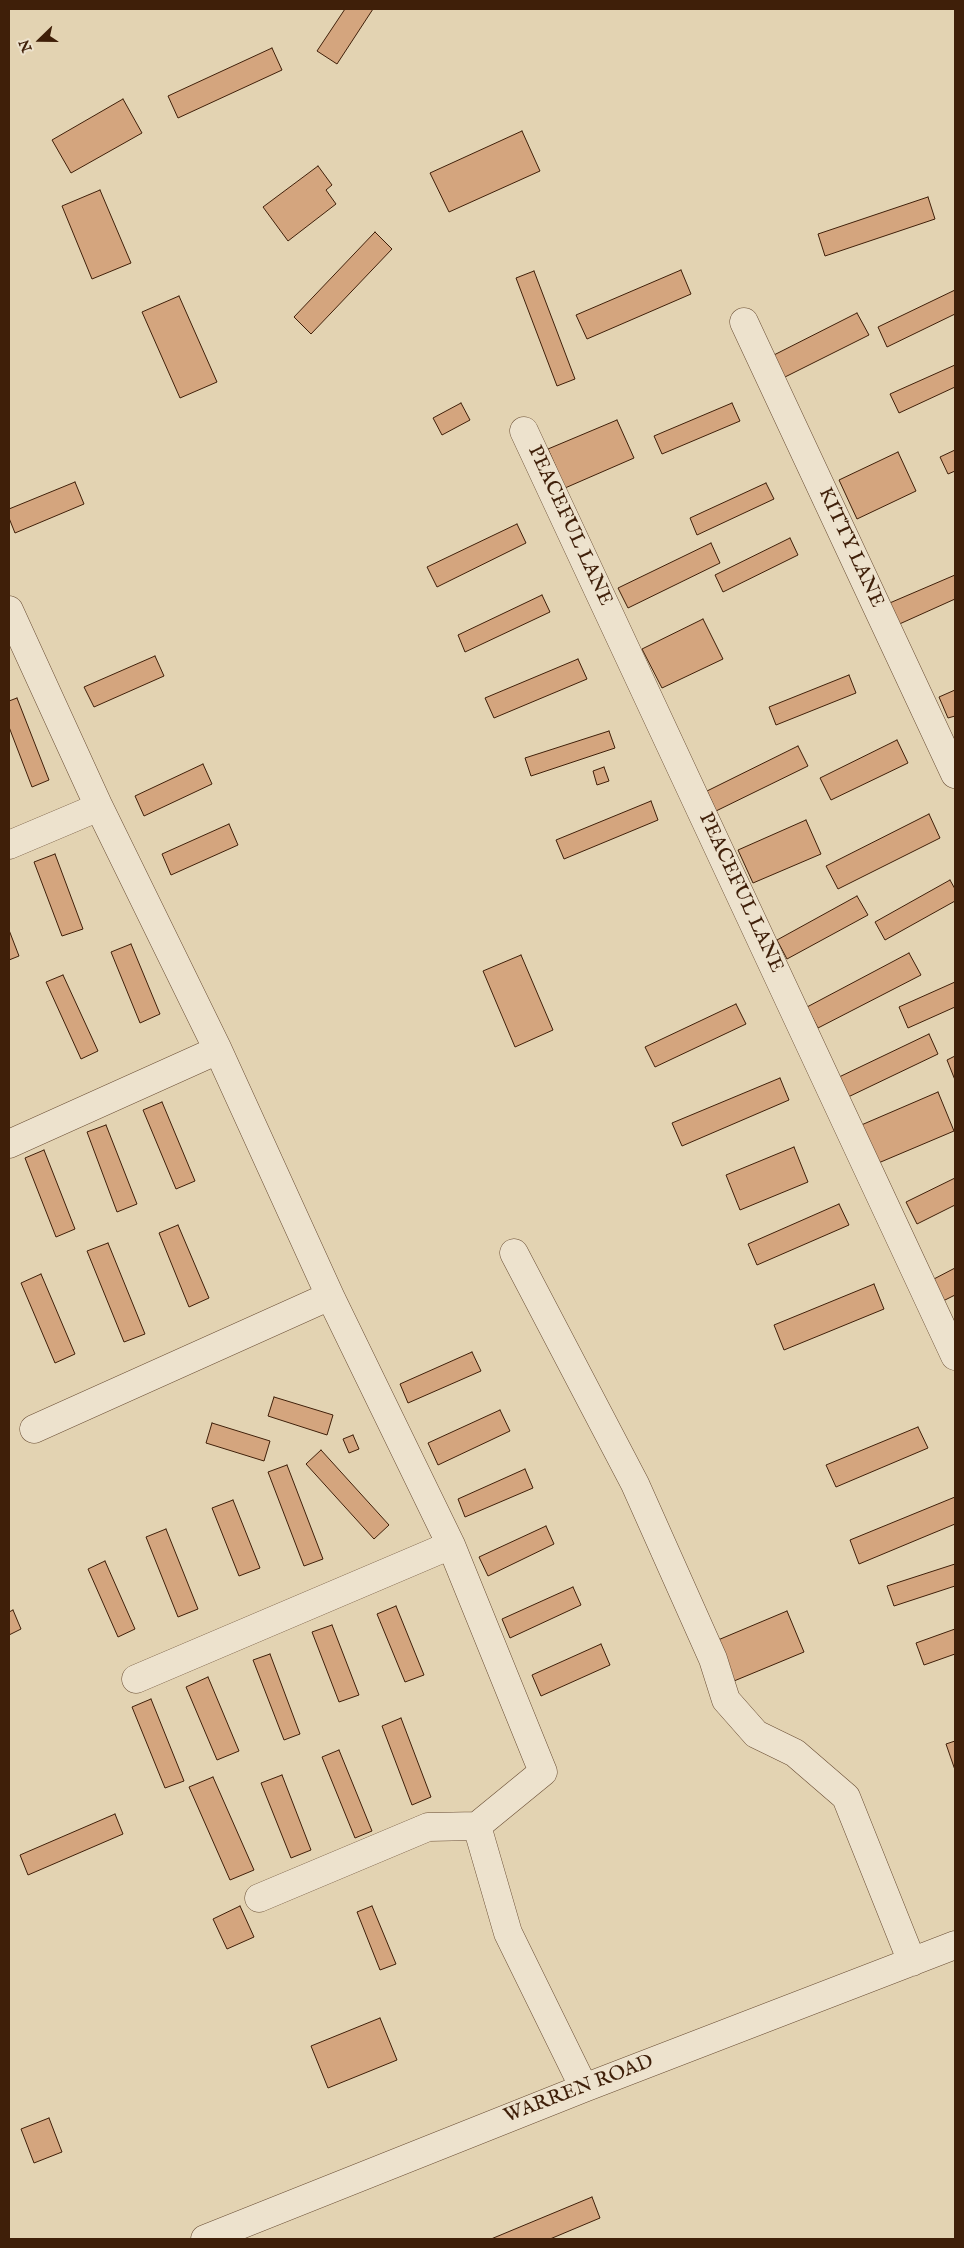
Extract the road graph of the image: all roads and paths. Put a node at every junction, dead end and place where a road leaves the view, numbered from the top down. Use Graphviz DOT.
graph roads {
  1 [pos="744,322"];
  2 [pos="524,431"];
  3 [pos="9,610"];
  4 [pos="955,774"];
  5 [pos="99,807"];
  6 [pos="9,845"];
  7 [pos="218,1050"];
  8 [pos="9,1144"];
  9 [pos="514,1253"];
  10 [pos="330,1296"];
  11 [pos="955,1356"];
  12 [pos="34,1429"];
  13 [pos="451,1545"];
  14 [pos="136,1679"];
  15 [pos="477,1826"];
  16 [pos="259,1898"];
  17 [pos="955,1945"];
  18 [pos="912,1962"];
  19 [pos="584,2088"];
  20 [pos="205,2239"];
  1 -- 4 [label="street, KITTY LANE"];
  2 -- 11 [label="street, PEACEFUL LANE"];
  3 -- 5 [label="street"];
  5 -- 6 [label="street"];
  5 -- 7 [label="street"];
  7 -- 8 [label="street"];
  7 -- 10 [label="street"];
  9 -- 18 [label="street"];
  10 -- 12 [label="street"];
  10 -- 13 [label="street"];
  13 -- 14 [label="street"];
  13 -- 15 [label="street"];
  15 -- 16 [label="street"];
  15 -- 19 [label="street"];
  17 -- 18 [label="street, WARREN ROAD"];
  18 -- 19 [label="street, WARREN ROAD"];
  19 -- 20 [label="street, WARREN ROAD"];
}
